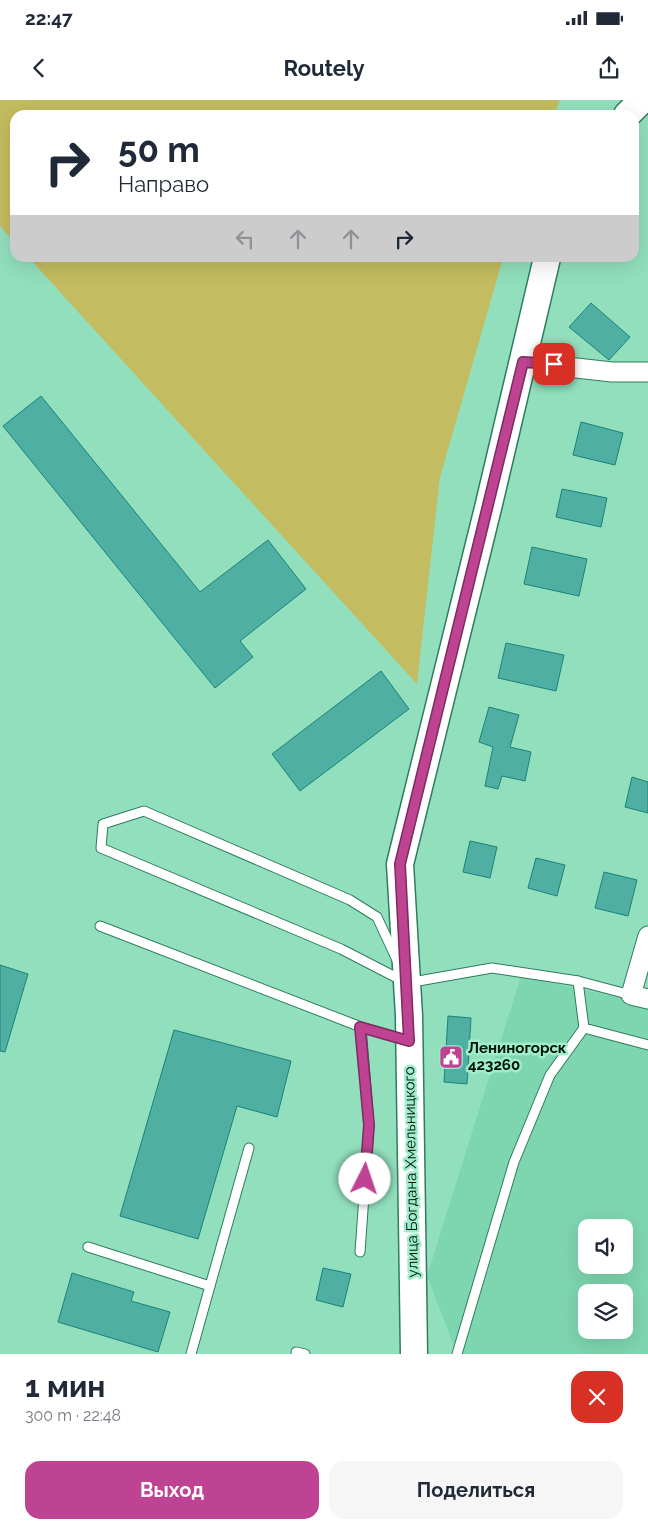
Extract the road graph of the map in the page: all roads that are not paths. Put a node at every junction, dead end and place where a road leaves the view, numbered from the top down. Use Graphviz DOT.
graph roads {
  1 [pos="642,100"];
  2 [pos="631,110"];
  3 [pos="546,262"];
  4 [pos="523,362"];
  5 [pos="648,372"];
  6 [pos="100,926"];
  7 [pos="648,936"];
  8 [pos="578,982"];
  9 [pos="407,983"];
  10 [pos="640,997"];
  11 [pos="360,1027"];
  12 [pos="584,1028"];
  13 [pos="409,1041"];
  14 [pos="648,1045"];
  15 [pos="249,1148"];
  16 [pos="88,1247"];
  17 [pos="360,1252"];
  18 [pos="210,1286"];
  19 [pos="191,1354"];
  20 [pos="414,1354"];
  21 [pos="457,1354"];
  1 -- 2 [label="street"];
  3 -- 4 [label="street, улица Богдана Хмельницкого"];
  4 -- 5 [label="street"];
  4 -- 9 [label="street, улица Богдана Хмельницкого"];
  6 -- 11 [label="lane"];
  7 -- 10 [label="street"];
  8 -- 9 [label="lane"];
  8 -- 10 [label="lane"];
  8 -- 12 [label="lane"];
  9 -- 9 [label="lane"];
  9 -- 13 [label="street, улица Богдана Хмельницкого"];
  11 -- 13 [label="lane"];
  11 -- 17 [label="lane"];
  12 -- 14 [label="lane"];
  12 -- 21 [label="lane"];
  13 -- 20 [label="street, улица Богдана Хмельницкого"];
  15 -- 18 [label="lane"];
  16 -- 18 [label="lane"];
  18 -- 19 [label="lane"];
}
